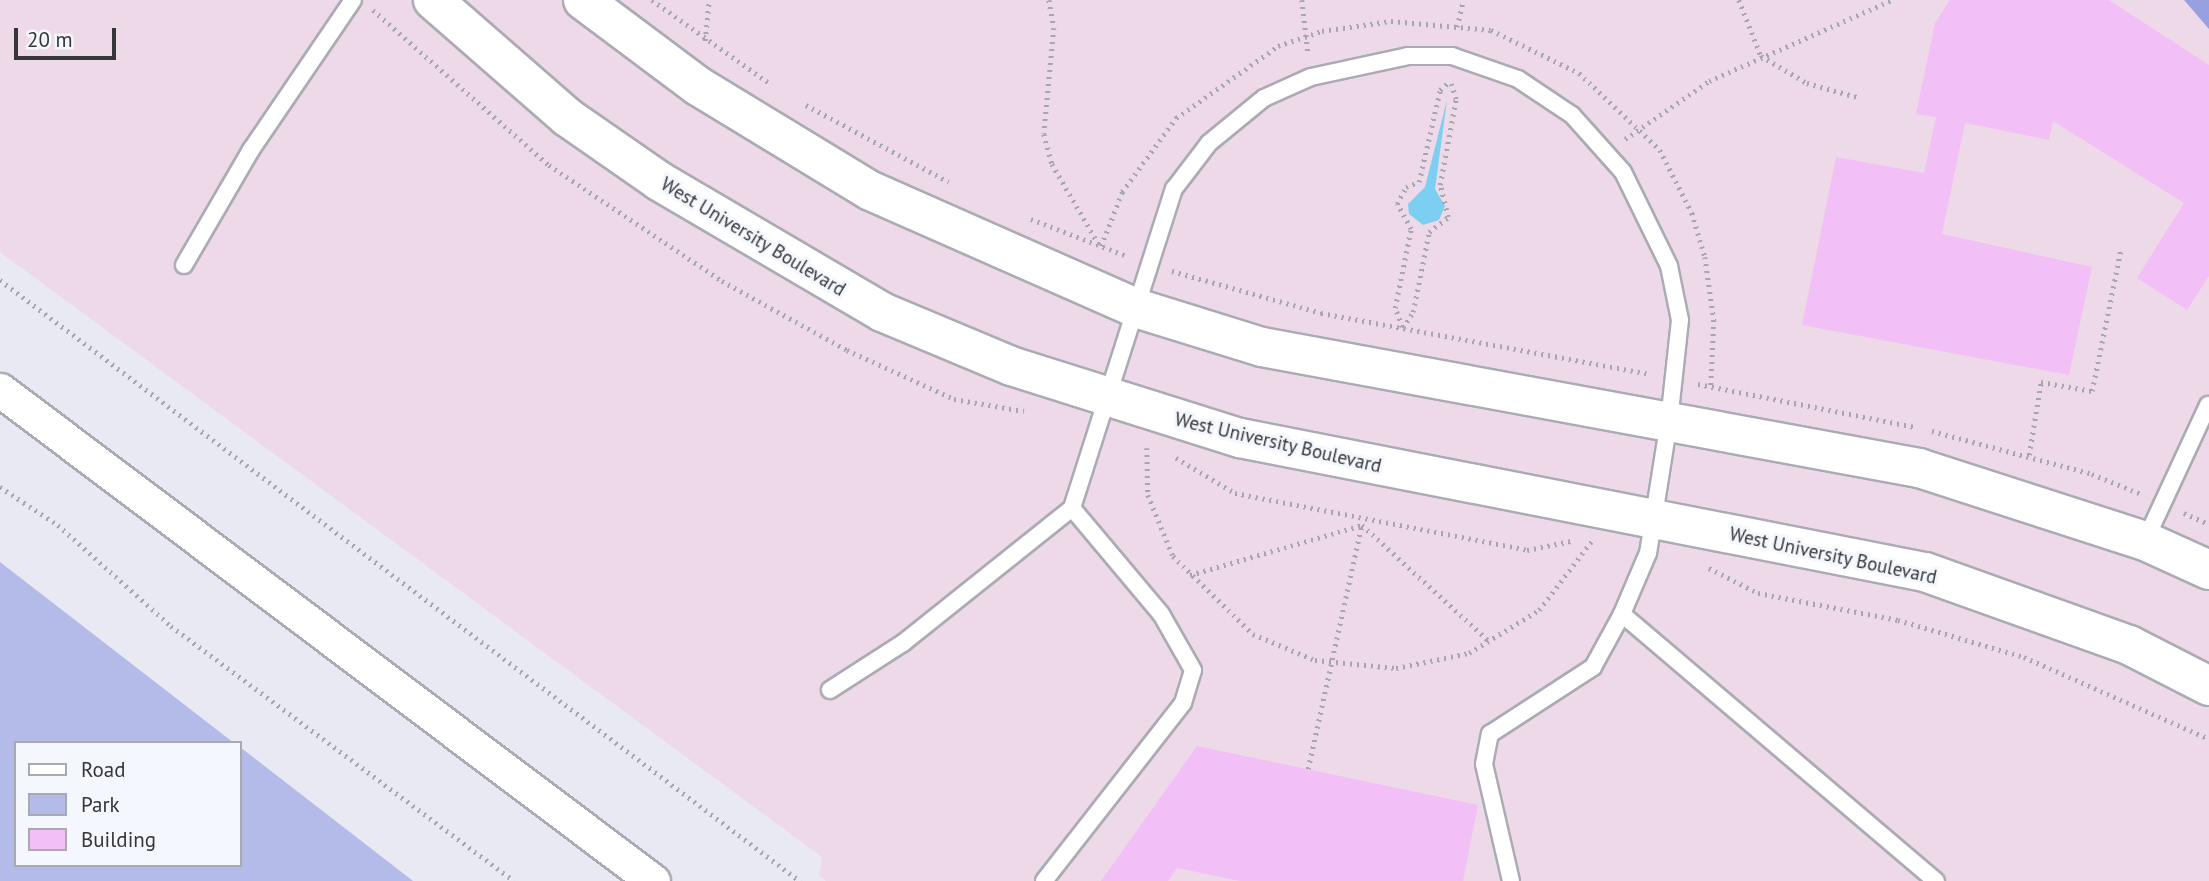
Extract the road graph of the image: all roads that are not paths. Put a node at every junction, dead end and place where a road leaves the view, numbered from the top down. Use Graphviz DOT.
graph roads {
  1 [pos="353,0"];
  2 [pos="433,0"];
  3 [pos="583,0"];
  4 [pos="184,265"];
  5 [pos="1136,308"];
  6 [pos="0,390"];
  7 [pos="1105,400"];
  8 [pos="2208,405"];
  9 [pos="1669,421"];
  10 [pos="1072,508"];
  11 [pos="1654,519"];
  12 [pos="2145,541"];
  13 [pos="2209,570"];
  14 [pos="1622,614"];
  15 [pos="2209,687"];
  16 [pos="830,690"];
  17 [pos="653,881"];
  18 [pos="1044,881"];
  19 [pos="1511,881"];
  20 [pos="1936,881"];
  1 -- 4 [label="lane"];
  2 -- 7 [label="main road, West University Boulevard"];
  3 -- 5 [label="main road"];
  5 -- 7 [label="lane"];
  5 -- 9 [label="main road"];
  5 -- 9 [label="lane"];
  6 -- 17 [label="street"];
  7 -- 10 [label="lane"];
  7 -- 11 [label="main road, West University Boulevard"];
  8 -- 12 [label="lane"];
  9 -- 11 [label="lane"];
  9 -- 12 [label="main road"];
  10 -- 16 [label="lane"];
  10 -- 18 [label="lane"];
  11 -- 14 [label="lane"];
  11 -- 15 [label="main road, West University Boulevard"];
  12 -- 13 [label="main road"];
  14 -- 19 [label="lane"];
  14 -- 20 [label="lane"];
}
